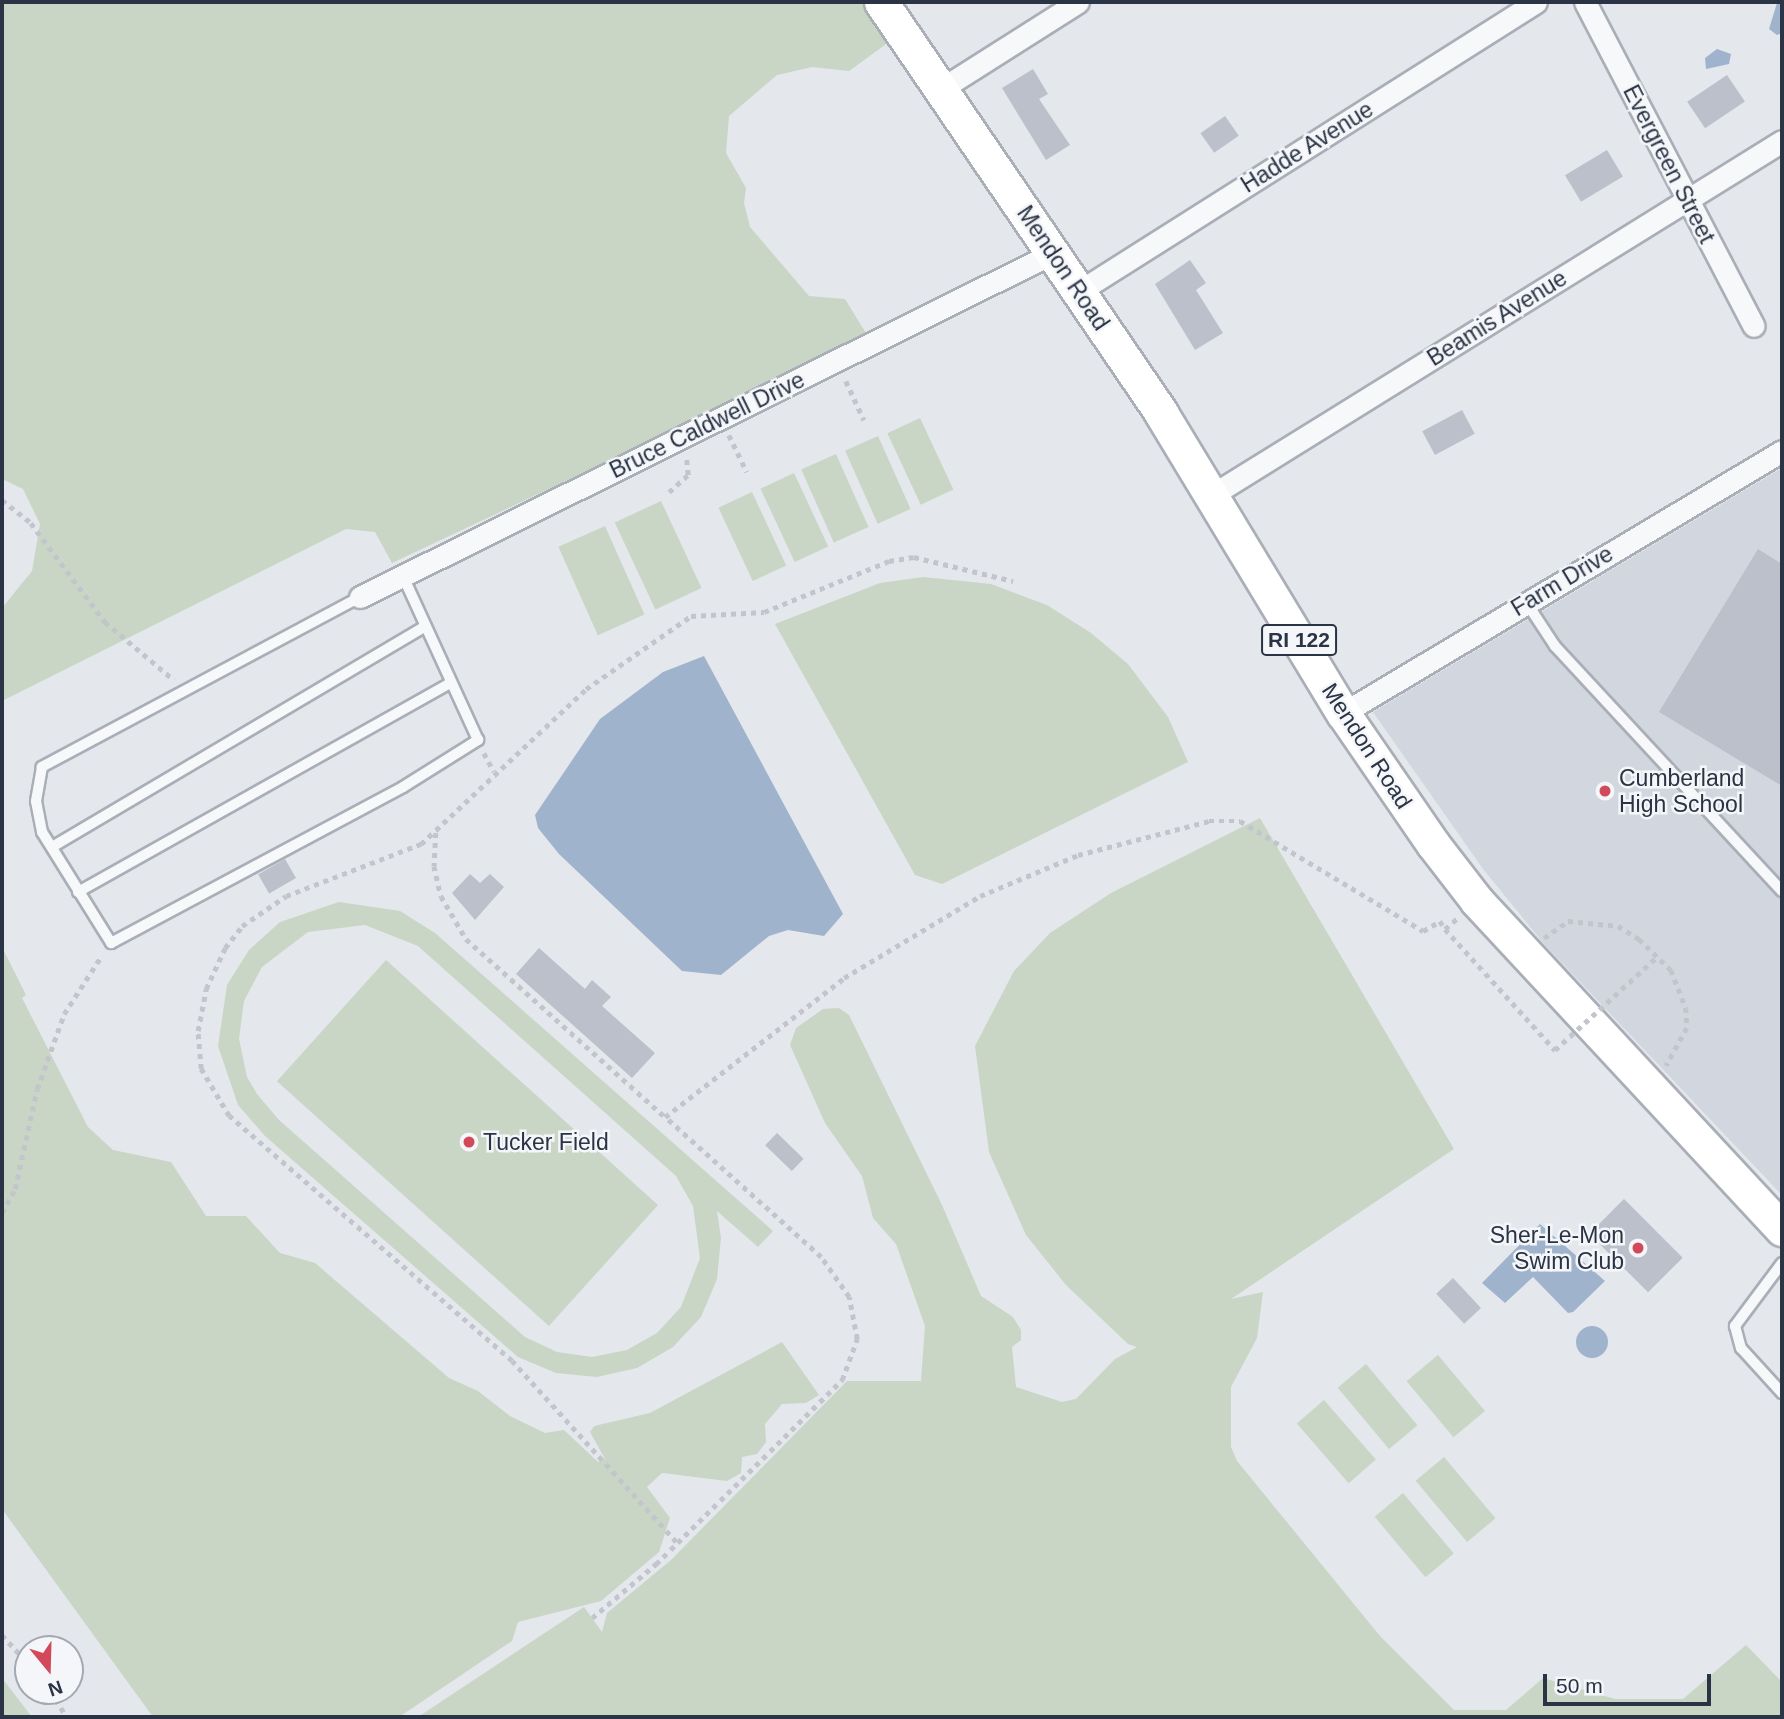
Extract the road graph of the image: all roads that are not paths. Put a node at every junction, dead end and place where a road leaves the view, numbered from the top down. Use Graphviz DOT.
graph roads {
  1 [pos="881,2"];
  2 [pos="1078,2"];
  3 [pos="1536,2"];
  4 [pos="1585,2"];
  5 [pos="942,89"];
  6 [pos="1782,141"];
  7 [pos="1688,200"];
  8 [pos="1053,253"];
  9 [pos="1078,292"];
  10 [pos="1754,326"];
  11 [pos="1782,451"];
  12 [pos="1212,495"];
  13 [pos="403,576"];
  14 [pos="360,597"];
  15 [pos="1525,602"];
  16 [pos="425,626"];
  17 [pos="449,684"];
  18 [pos="1343,713"];
  19 [pos="52,847"];
  20 [pos="1782,891"];
  21 [pos="79,892"];
  22 [pos="1782,1228"];
  23 [pos="1782,1263"];
  24 [pos="1782,1393"];
  1 -- 5 [label="main road, Mendon Road / RI 122"];
  2 -- 5 [label="street"];
  3 -- 9 [label="street, Hadde Avenue"];
  4 -- 7 [label="street, Evergreen Street"];
  5 -- 8 [label="main road, Mendon Road / RI 122"];
  6 -- 7 [label="street, Beamis Avenue"];
  7 -- 10 [label="street, Evergreen Street"];
  7 -- 12 [label="street, Beamis Avenue"];
  8 -- 9 [label="main road, Mendon Road / RI 122"];
  8 -- 13 [label="street, Bruce Caldwell Drive"];
  9 -- 12 [label="main road, Mendon Road / RI 122"];
  11 -- 15 [label="street, Farm Drive"];
  12 -- 18 [label="main road, Mendon Road / RI 122"];
  13 -- 14 [label="street, Bruce Caldwell Drive"];
  13 -- 16 [label="lane"];
  14 -- 19 [label="lane"];
  15 -- 18 [label="street, Farm Drive"];
  15 -- 20 [label="lane"];
  16 -- 17 [label="lane"];
  16 -- 19 [label="lane"];
  17 -- 21 [label="lane"];
  17 -- 21 [label="lane"];
  18 -- 22 [label="main road, Mendon Road / RI 122"];
  19 -- 21 [label="lane"];
  23 -- 24 [label="lane"];
}
